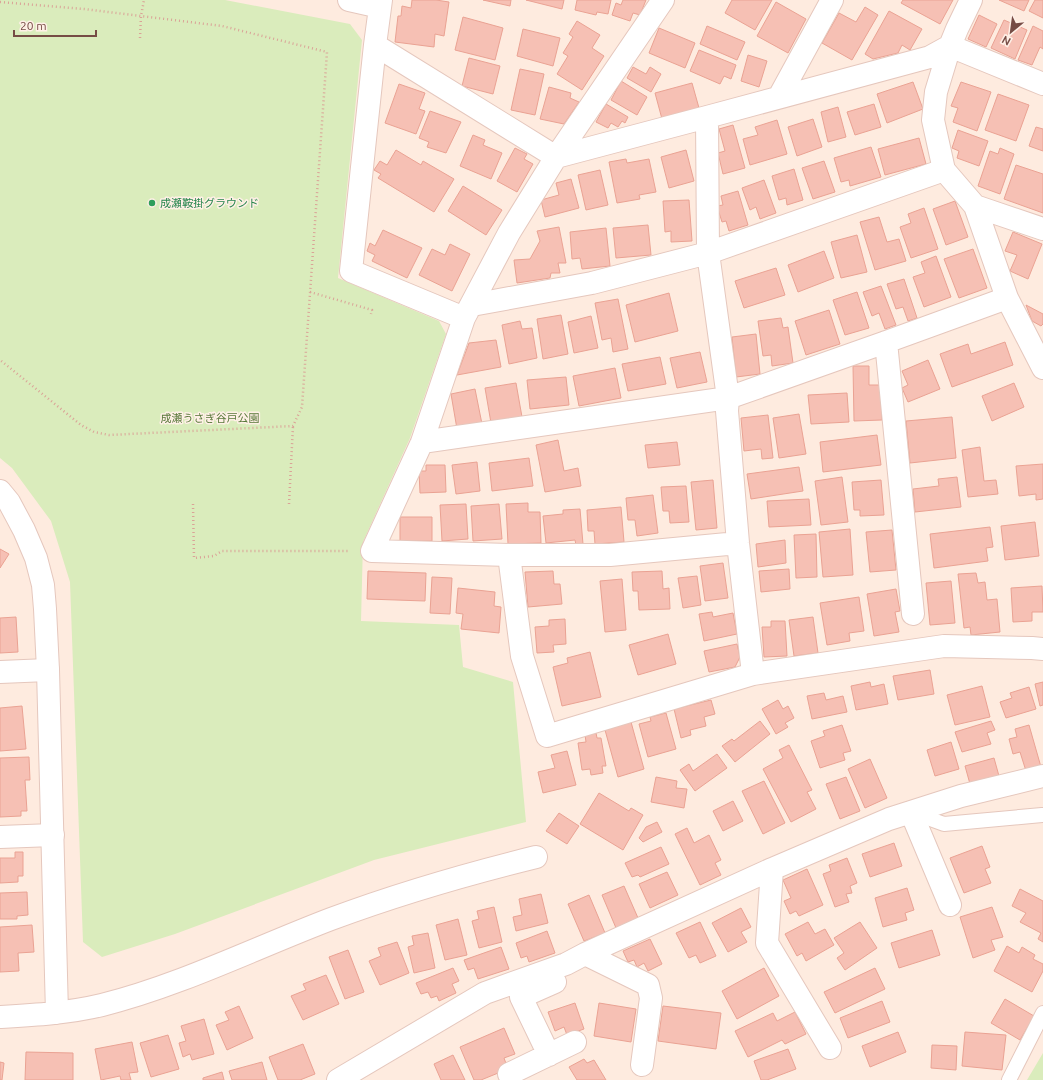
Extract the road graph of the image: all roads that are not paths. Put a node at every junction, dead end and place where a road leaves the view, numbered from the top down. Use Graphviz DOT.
graph roads {
  1 [pos="349,0"];
  2 [pos="663,0"];
  3 [pos="832,0"];
  4 [pos="971,0"];
  5 [pos="381,3"];
  6 [pos="375,45"];
  7 [pos="950,46"];
  8 [pos="1043,84"];
  9 [pos="779,97"];
  10 [pos="707,117"];
  11 [pos="556,157"];
  12 [pos="944,170"];
  13 [pos="975,206"];
  14 [pos="1043,229"];
  15 [pos="708,253"];
  16 [pos="1008,298"];
  17 [pos="468,312"];
  18 [pos="886,342"];
  19 [pos="1043,368"];
  20 [pos="728,398"];
  21 [pos="422,442"];
  22 [pos="0,491"];
  23 [pos="738,543"];
  24 [pos="508,555"];
  25 [pos="912,614"];
  26 [pos="1043,649"];
  27 [pos="48,670"];
  28 [pos="0,672"];
  29 [pos="754,674"];
  30 [pos="1043,776"];
  31 [pos="911,812"];
  32 [pos="1042,815"];
  33 [pos="53,835"];
  34 [pos="0,837"];
  35 [pos="536,857"];
  36 [pos="772,869"];
  37 [pos="950,905"];
  38 [pos="585,954"];
  39 [pos="566,964"];
  40 [pos="57,1013"];
  41 [pos="1043,1013"];
  42 [pos="0,1017"];
  43 [pos="575,1042"];
  44 [pos="830,1048"];
  45 [pos="549,1055"];
  46 [pos="642,1065"];
  47 [pos="509,1074"];
  48 [pos="338,1080"];
  49 [pos="1008,1080"];
  1 -- 5 [label="street"];
  2 -- 11 [label="street"];
  3 -- 9 [label="street"];
  4 -- 7 [label="street"];
  5 -- 6 [label="street"];
  6 -- 11 [label="street"];
  6 -- 17 [label="street"];
  7 -- 8 [label="street"];
  7 -- 9 [label="street"];
  7 -- 12 [label="street"];
  9 -- 10 [label="street"];
  10 -- 11 [label="street"];
  10 -- 15 [label="street"];
  11 -- 17 [label="street"];
  12 -- 13 [label="street"];
  12 -- 15 [label="street"];
  13 -- 14 [label="street"];
  13 -- 16 [label="street"];
  15 -- 17 [label="street"];
  15 -- 20 [label="street"];
  16 -- 18 [label="street"];
  16 -- 19 [label="street"];
  17 -- 21 [label="street"];
  18 -- 20 [label="street"];
  18 -- 25 [label="street"];
  20 -- 21 [label="street"];
  20 -- 23 [label="street"];
  21 -- 24 [label="street"];
  22 -- 27 [label="street"];
  23 -- 24 [label="street"];
  23 -- 29 [label="street"];
  24 -- 29 [label="street"];
  26 -- 29 [label="street"];
  27 -- 28 [label="street"];
  27 -- 33 [label="street"];
  30 -- 31 [label="street"];
  31 -- 32 [label="lane"];
  31 -- 36 [label="street"];
  31 -- 37 [label="street"];
  33 -- 34 [label="street"];
  33 -- 40 [label="street"];
  35 -- 40 [label="street"];
  36 -- 38 [label="street"];
  36 -- 44 [label="street"];
  38 -- 39 [label="street"];
  38 -- 46 [label="street"];
  39 -- 45 [label="street"];
  39 -- 48 [label="street"];
  40 -- 42 [label="street"];
  41 -- 49 [label="lane"];
  43 -- 45 [label="street"];
  45 -- 47 [label="street"];
}
